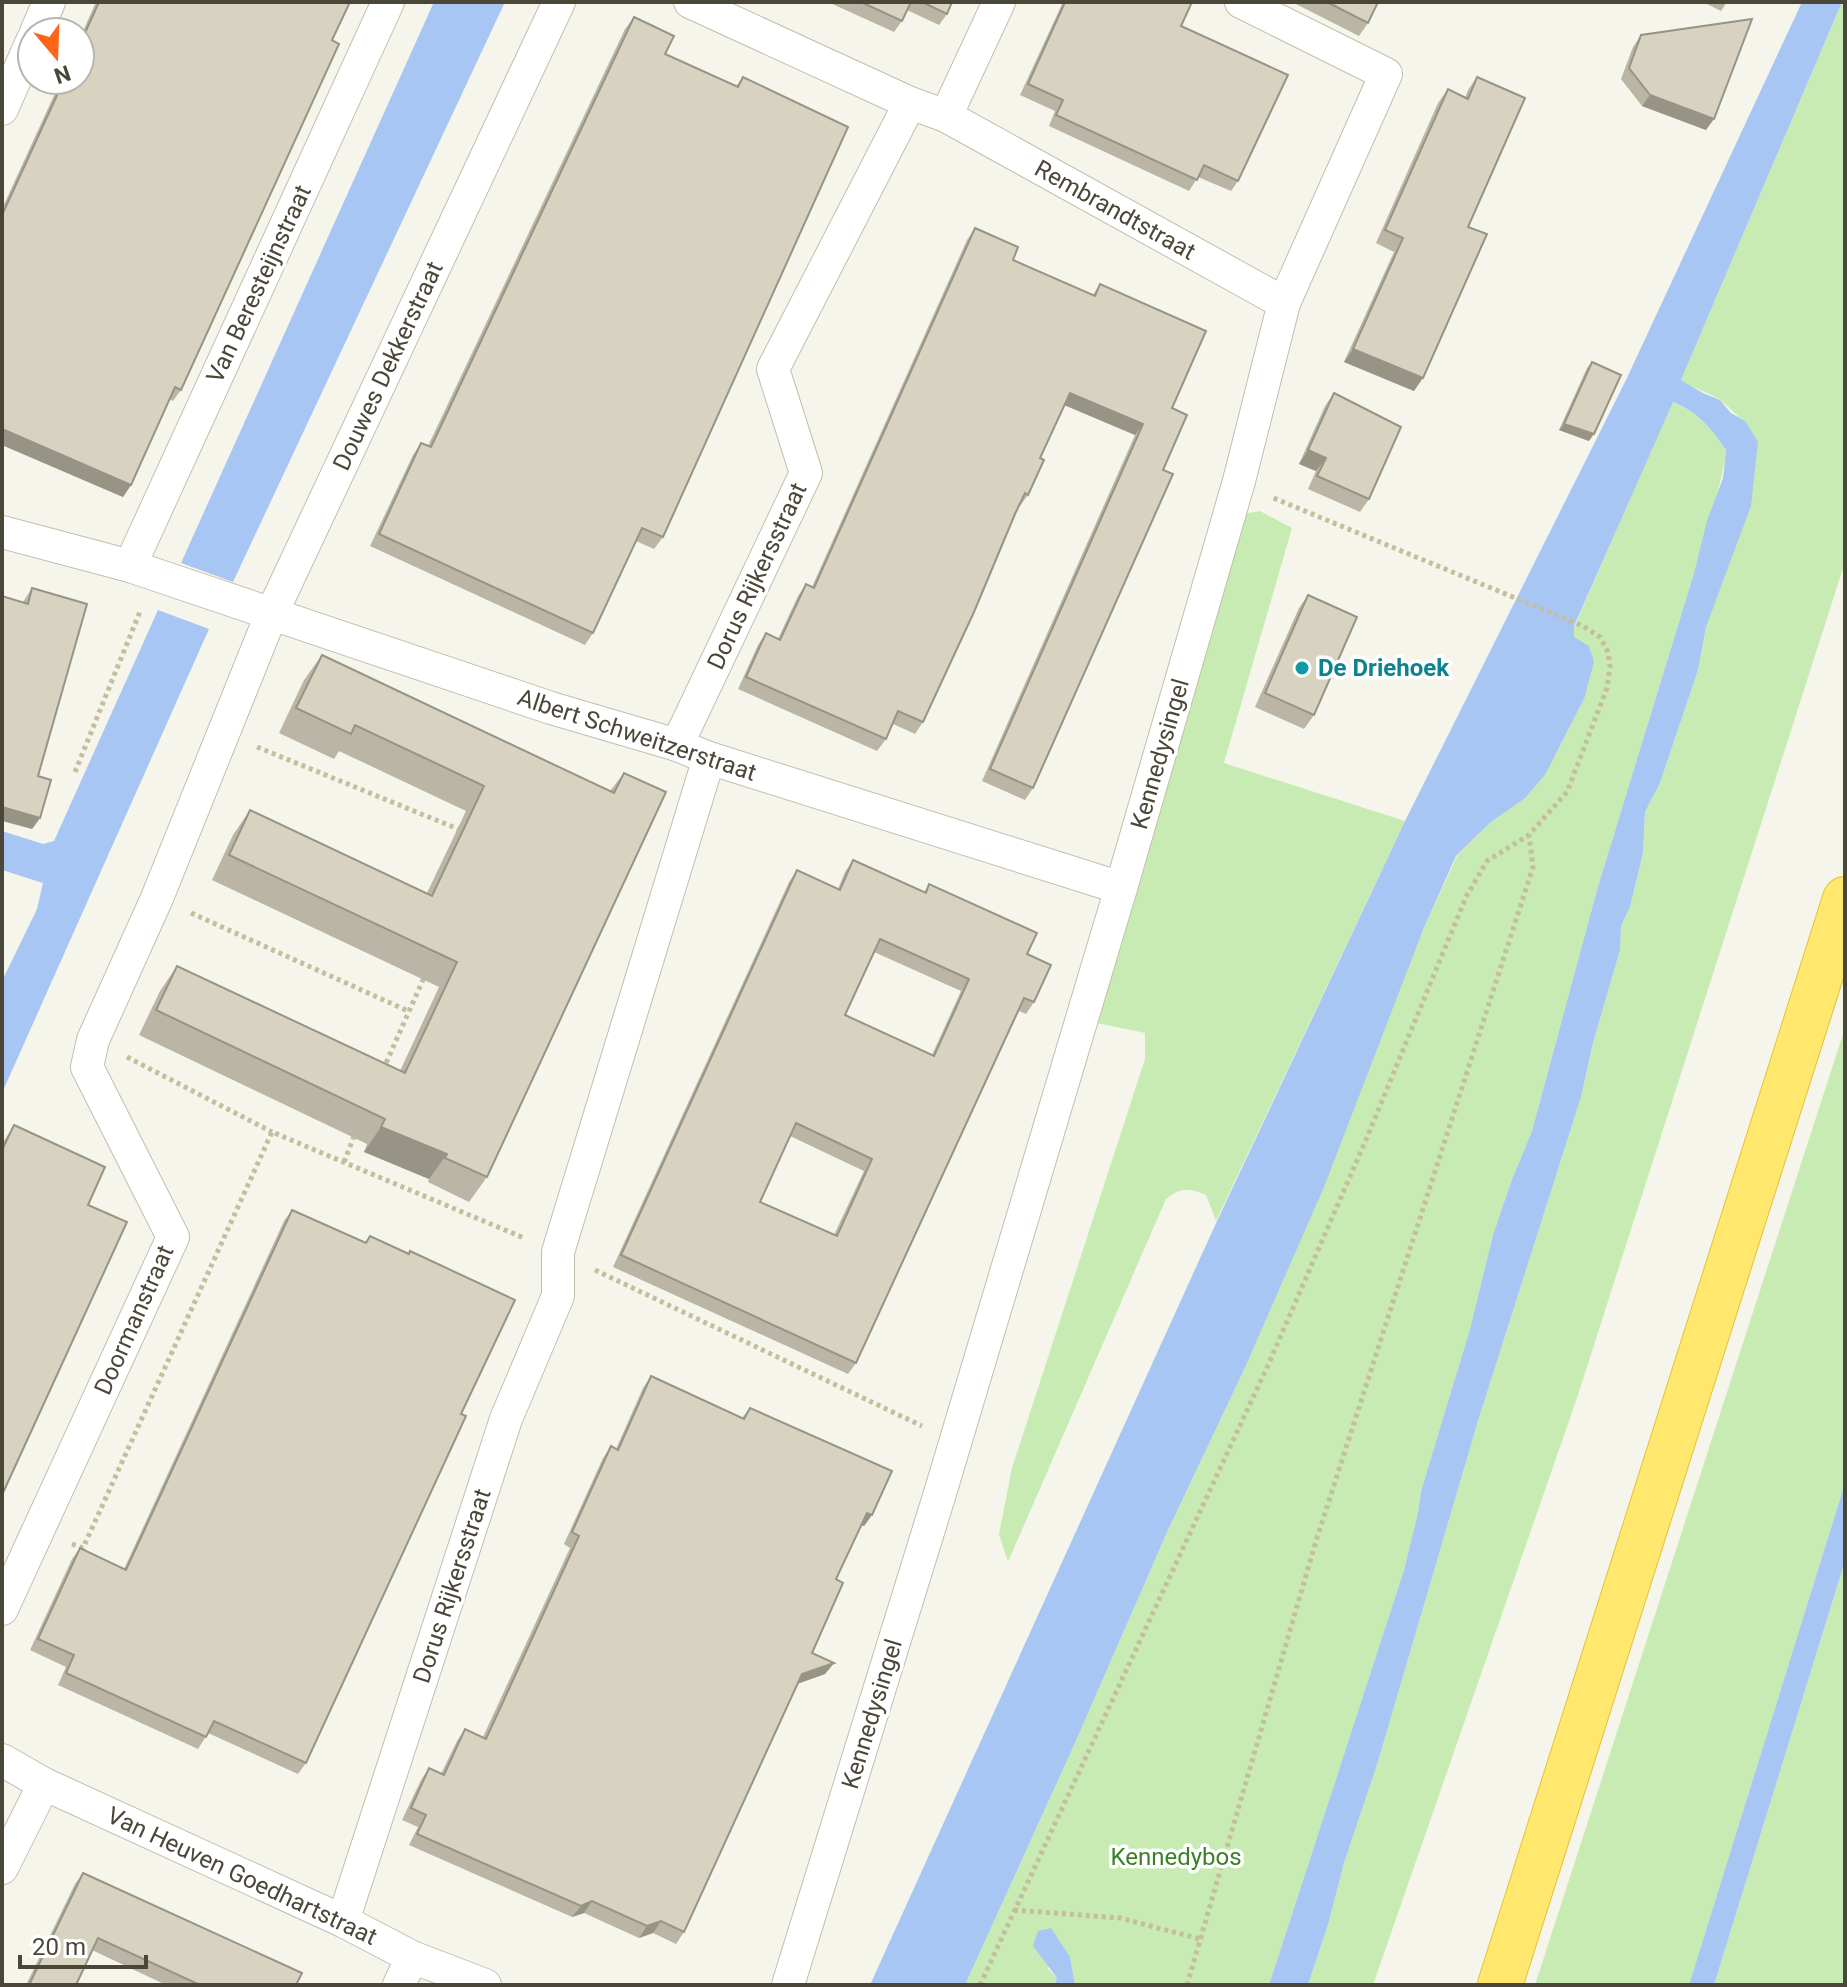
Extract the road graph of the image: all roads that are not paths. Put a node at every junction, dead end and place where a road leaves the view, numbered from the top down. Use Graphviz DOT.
graph roads {
  1 [pos="388,2"];
  2 [pos="559,2"];
  3 [pos="690,2"];
  4 [pos="999,2"];
  5 [pos="1241,2"];
  6 [pos="16,77"];
  7 [pos="910,103"];
  8 [pos="2,109"];
  9 [pos="946,116"];
  10 [pos="1284,303"];
  11 [pos="2,532"];
  12 [pos="142,570"];
  13 [pos="271,615"];
  14 [pos="677,745"];
  15 [pos="709,758"];
  16 [pos="1121,888"];
  17 [pos="1845,899"];
  18 [pos="93,1040"];
  19 [pos="2,1609"];
  20 [pos="2,1760"];
  21 [pos="44,1784"];
  22 [pos="2,1868"];
  23 [pos="343,1921"];
  24 [pos="405,1971"];
  25 [pos="485,1985"];
  26 [pos="788,1985"];
  27 [pos="1500,1985"];
  1 -- 12 [label="street, Van Beresteijnstraat"];
  2 -- 13 [label="street, Douwes Dekkerstraat"];
  3 -- 7 [label="street, Rembrandtstraat"];
  4 -- 9 [label="street"];
  5 -- 10 [label="street, Kennedysingel"];
  6 -- 8 [label="street"];
  7 -- 9 [label="street, Rembrandtstraat"];
  7 -- 14 [label="street, Dorus Rijkersstraat"];
  9 -- 10 [label="street, Rembrandtstraat"];
  10 -- 16 [label="street, Kennedysingel"];
  11 -- 12 [label="street, Albert Schweitzerstraat"];
  12 -- 13 [label="street, Albert Schweitzerstraat"];
  13 -- 14 [label="street, Albert Schweitzerstraat"];
  13 -- 18 [label="street, Douwes Dekkerstraat"];
  14 -- 15 [label="street, Albert Schweitzerstraat"];
  15 -- 16 [label="street, Albert Schweitzerstraat"];
  15 -- 23 [label="street, Dorus Rijkersstraat"];
  16 -- 26 [label="street, Kennedysingel"];
  17 -- 27 [label="highway"];
  18 -- 19 [label="street, Doormanstraat"];
  20 -- 21 [label="street, Van Heuven Goedhartstraat"];
  21 -- 22 [label="street"];
  21 -- 23 [label="street, Van Heuven Goedhartstraat"];
  23 -- 24 [label="street, Van Heuven Goedhartstraat"];
  24 -- 25 [label="street, Van Heuven Goedhartstraat"];
}
